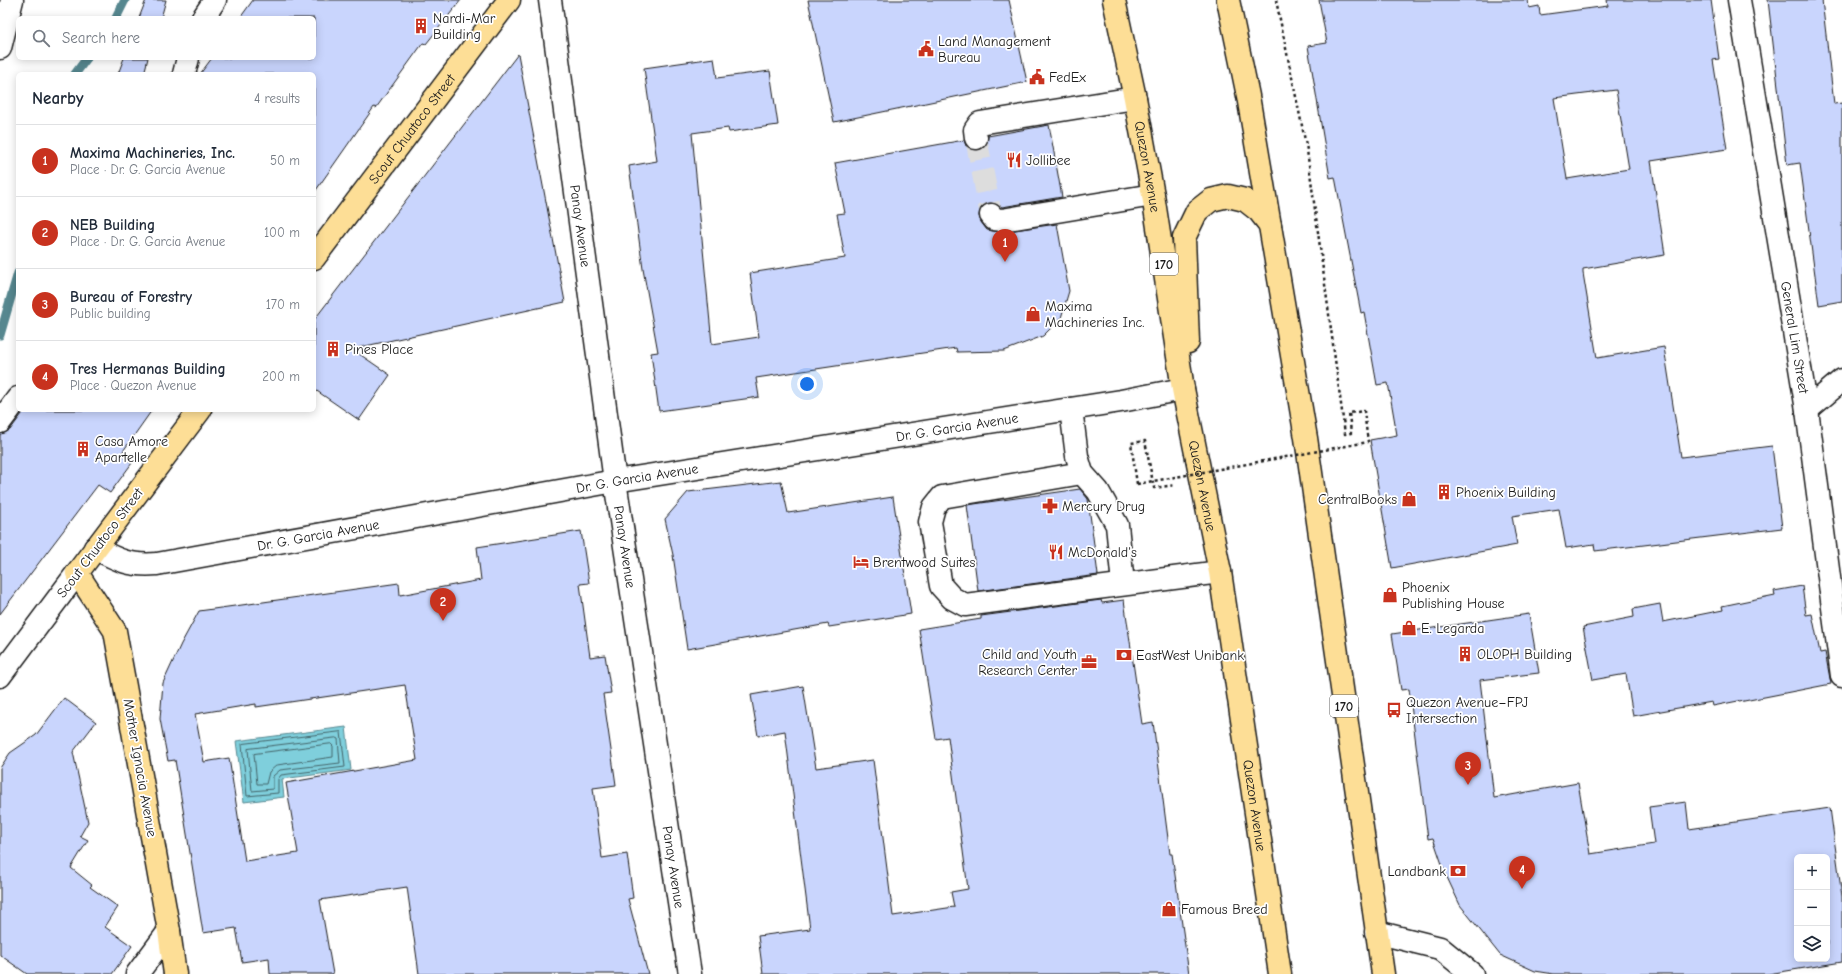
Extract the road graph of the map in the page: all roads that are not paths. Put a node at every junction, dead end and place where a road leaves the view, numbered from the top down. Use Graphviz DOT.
graph roads {
  1 [pos="12,0"];
  2 [pos="215,0"];
  3 [pos="508,0"];
  4 [pos="550,0"];
  5 [pos="1114,0"];
  6 [pos="1228,0"];
  7 [pos="1740,0"];
  8 [pos="204,16"];
  9 [pos="0,48"];
  10 [pos="188,60"];
  11 [pos="184,72"];
  12 [pos="1135,98"];
  13 [pos="976,138"];
  14 [pos="1152,195"];
  15 [pos="991,215"];
  16 [pos="1270,225"];
  17 [pos="316,255"];
  18 [pos="1842,380"];
  19 [pos="1183,389"];
  20 [pos="16,401"];
  21 [pos="1071,409"];
  22 [pos="1807,410"];
  23 [pos="198,412"];
  24 [pos="0,422"];
  25 [pos="1192,431"];
  26 [pos="1082,473"];
  27 [pos="615,481"];
  28 [pos="95,548"];
  29 [pos="1220,572"];
  30 [pos="77,573"];
  31 [pos="1123,584"];
  32 [pos="0,676"];
  33 [pos="1842,676"];
  34 [pos="170,931"];
  35 [pos="1376,932"];
  36 [pos="137,974"];
  37 [pos="175,974"];
  38 [pos="690,974"];
  39 [pos="1280,974"];
  40 [pos="1383,974"];
  41 [pos="1472,974"];
  1 -- 9 [label="street"];
  2 -- 8 [label="street"];
  3 -- 17 [label="main road, Scout Chuatoco Street"];
  4 -- 27 [label="street, Panay Avenue"];
  5 -- 12 [label="main road, Quezon Avenue / 170"];
  6 -- 16 [label="main road, 170"];
  7 -- 22 [label="street, General Lim Street"];
  10 -- 11 [label="street"];
  12 -- 13 [label="street"];
  12 -- 14 [label="main road, Quezon Avenue / 170"];
  14 -- 15 [label="street"];
  14 -- 19 [label="main road, Quezon Avenue / 170"];
  16 -- 25 [label="main road"];
  16 -- 35 [label="main road, 170"];
  18 -- 22 [label="street"];
  19 -- 21 [label="street, Dr. G. Garcia Avenue"];
  19 -- 25 [label="main road, Quezon Avenue / 170"];
  20 -- 24 [label="street"];
  21 -- 26 [label="street"];
  21 -- 27 [label="street, Dr. G. Garcia Avenue"];
  22 -- 33 [label="street, General Lim Street"];
  23 -- 28 [label="main road, Scout Chuatoco Street"];
  25 -- 29 [label="main road, Quezon Avenue / 170"];
  26 -- 31 [label="street"];
  26 -- 31 [label="street"];
  27 -- 28 [label="street, Dr. G. Garcia Avenue"];
  27 -- 38 [label="street, Panay Avenue"];
  28 -- 30 [label="main road, Scout Chuatoco Street"];
  29 -- 31 [label="street"];
  29 -- 39 [label="main road, Quezon Avenue / 170"];
  30 -- 32 [label="street, Scout Chuatoco Street"];
  30 -- 34 [label="main road, Mother Ignacia Avenue"];
  34 -- 36 [label="street"];
  34 -- 37 [label="main road, Mother Ignacia Avenue"];
  35 -- 40 [label="main road, 170"];
  35 -- 41 [label="street"];
}
